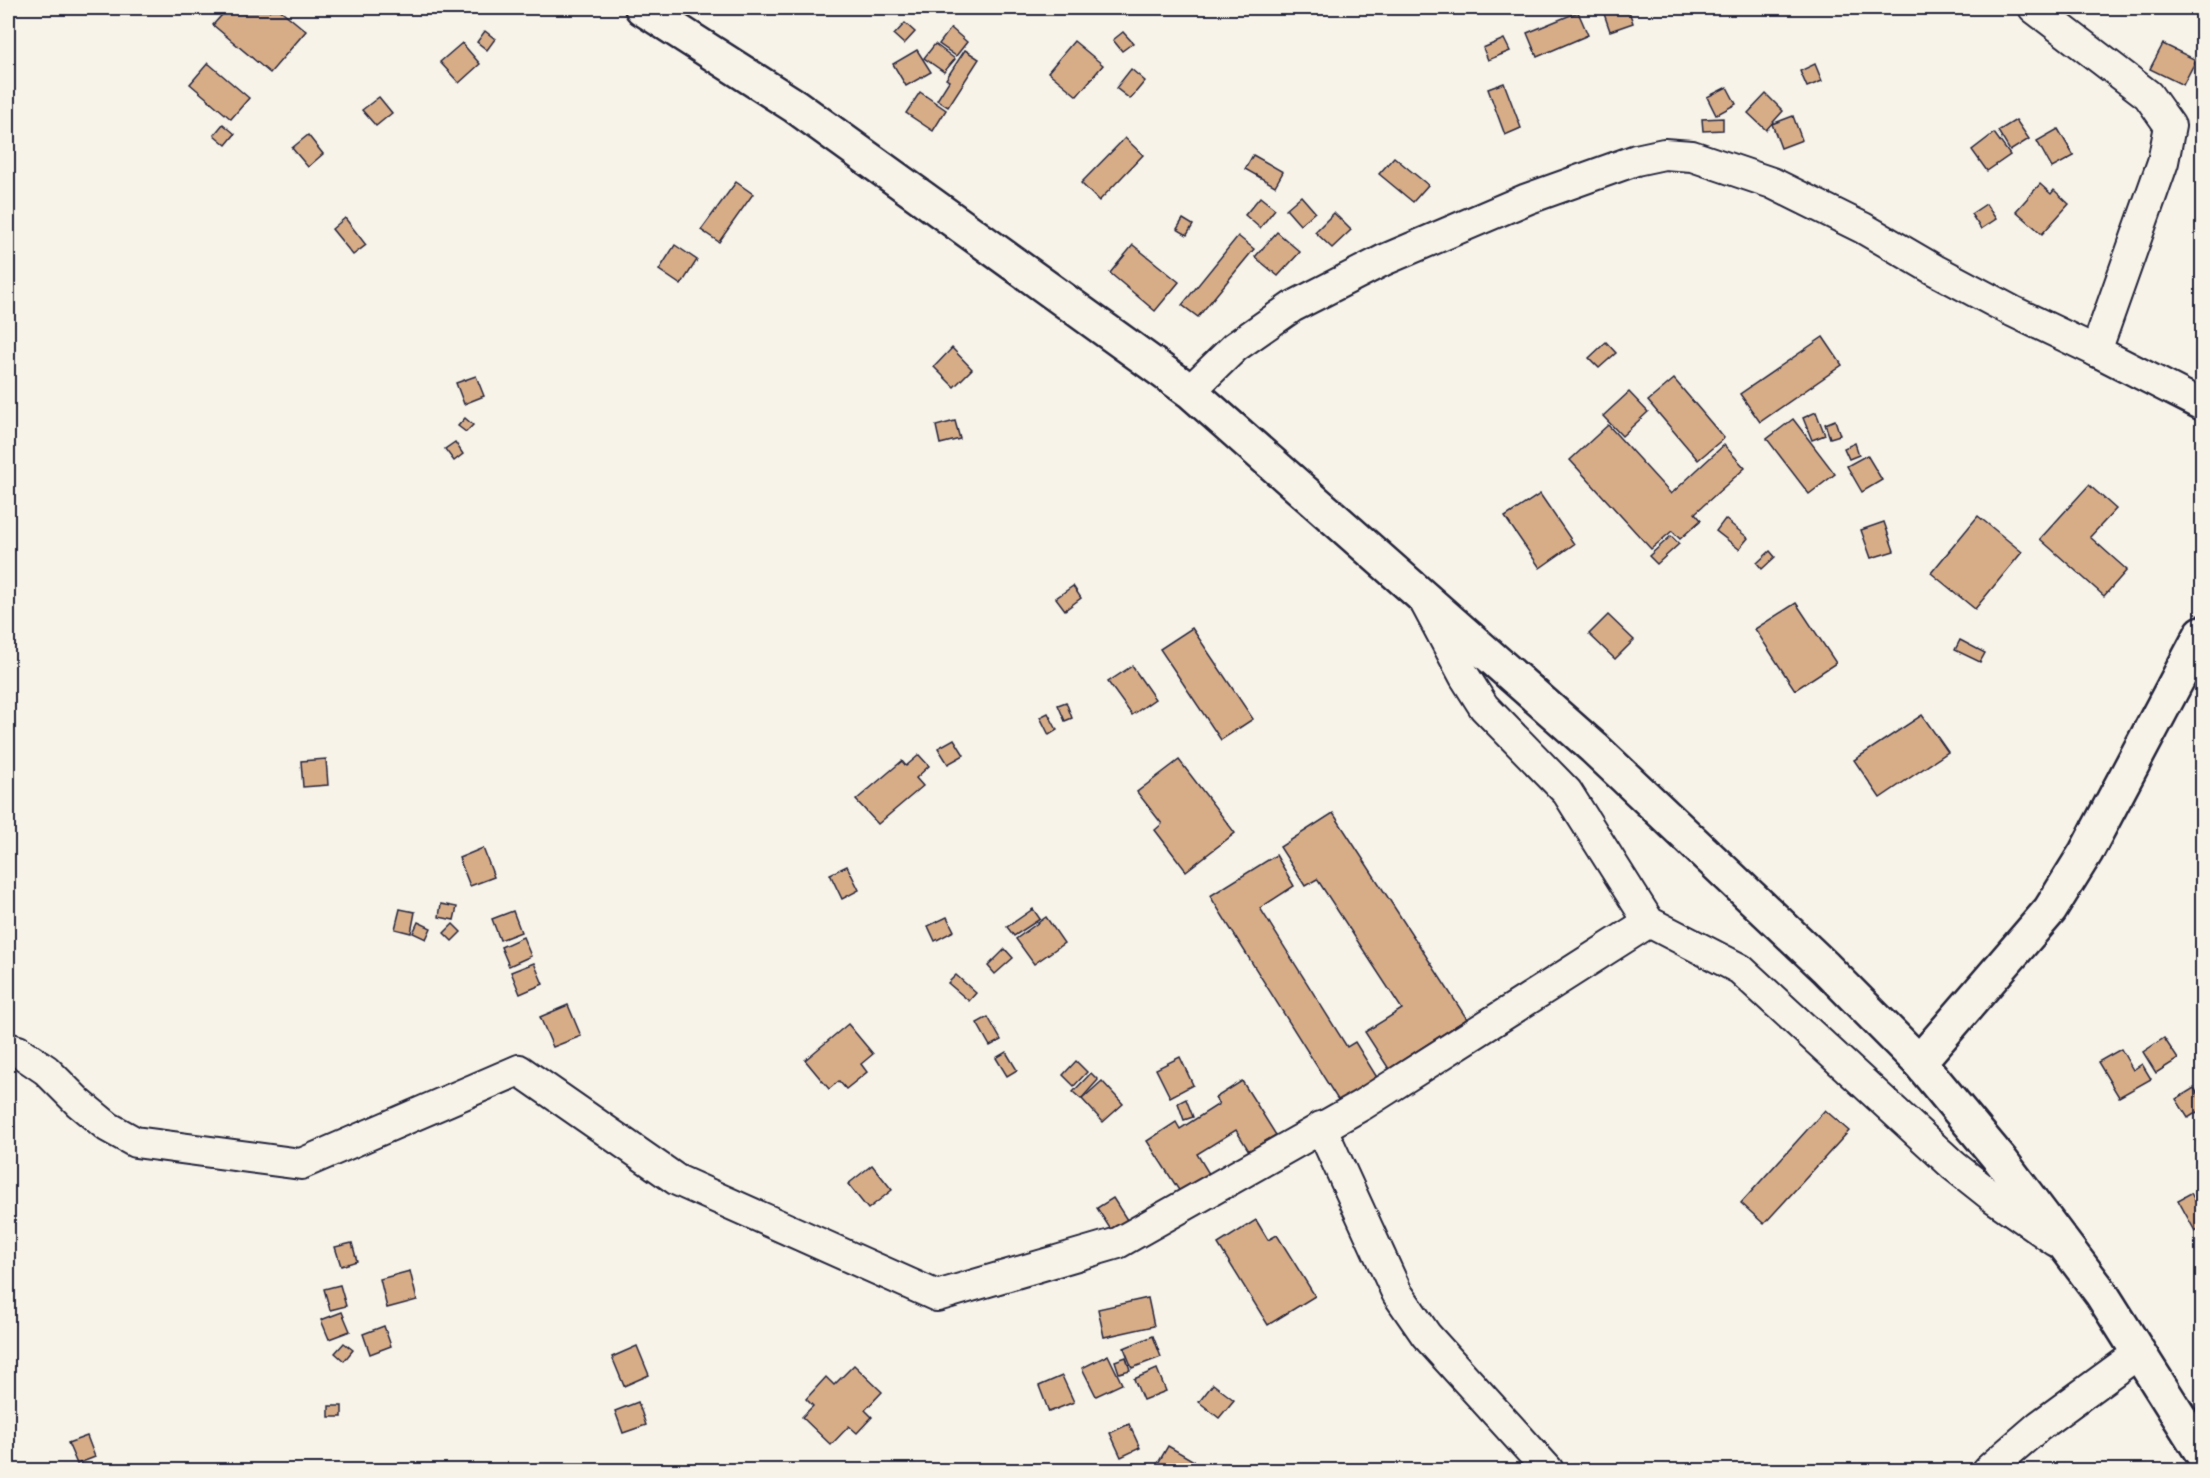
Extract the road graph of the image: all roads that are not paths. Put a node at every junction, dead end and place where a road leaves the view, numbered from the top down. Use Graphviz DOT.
graph roads {
  1 [pos="642,8"];
  2 [pos="2034,8"];
  3 [pos="2096,351"];
  4 [pos="1190,391"];
  5 [pos="2202,405"];
  6 [pos="1422,597"];
  7 [pos="2202,633"];
  8 [pos="1649,922"];
  9 [pos="8,1048"];
  10 [pos="1919,1062"];
  11 [pos="1321,1127"];
  12 [pos="2068,1249"];
  13 [pos="2140,1352"];
  14 [pos="2198,1433"];
  15 [pos="1548,1470"];
  16 [pos="1988,1470"];
  1 -- 4 [label="main road"];
  2 -- 3 [label="street"];
  3 -- 4 [label="street"];
  3 -- 5 [label="street"];
  4 -- 6 [label="main road"];
  6 -- 8 [label="street"];
  6 -- 10 [label="main road"];
  7 -- 10 [label="main road"];
  8 -- 11 [label="street"];
  8 -- 12 [label="street"];
  9 -- 11 [label="street"];
  10 -- 12 [label="main road"];
  11 -- 15 [label="street"];
  12 -- 13 [label="main road"];
  13 -- 14 [label="main road"];
  13 -- 16 [label="street"];
}
